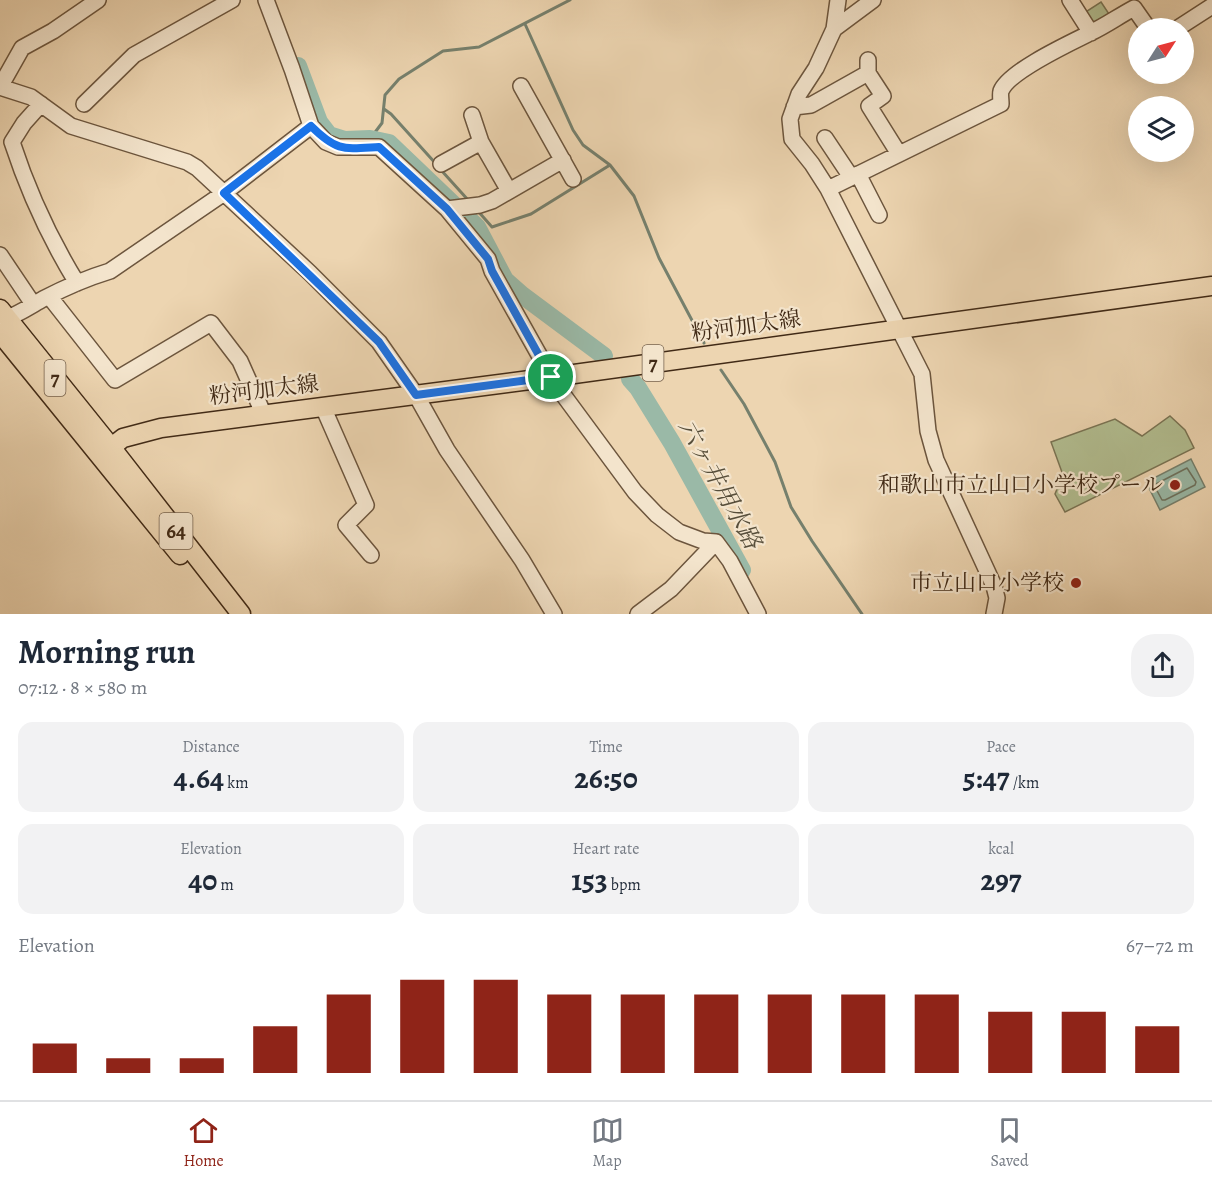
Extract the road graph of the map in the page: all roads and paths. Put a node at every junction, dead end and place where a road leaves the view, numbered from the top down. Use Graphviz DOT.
graph roads {
  1 [pos="98,0"];
  2 [pos="232,0"];
  3 [pos="266,0"];
  4 [pos="838,0"];
  5 [pos="873,0"];
  6 [pos="1070,0"];
  7 [pos="1132,4"];
  8 [pos="1204,6"];
  9 [pos="1141,18"];
  10 [pos="1190,18"];
  11 [pos="834,29"];
  12 [pos="1091,33"];
  13 [pos="521,86"];
  14 [pos="0,87"];
  15 [pos="41,104"];
  16 [pos="84,104"];
  17 [pos="794,107"];
  18 [pos="472,115"];
  19 [pos="311,126"];
  20 [pos="825,138"];
  21 [pos="482,141"];
  22 [pos="899,154"];
  23 [pos="563,160"];
  24 [pos="441,164"];
  25 [pos="855,176"];
  26 [pos="573,179"];
  27 [pos="828,189"];
  28 [pos="509,191"];
  29 [pos="224,193"];
  30 [pos="447,209"];
  31 [pos="879,215"];
  32 [pos="0,255"];
  33 [pos="77,284"];
  34 [pos="1212,286"];
  35 [pos="49,296"];
  36 [pos="33,304"];
  37 [pos="2,320"];
  38 [pos="900,329"];
  39 [pos="551,377"];
  40 [pos="416,395"];
  41 [pos="323,407"];
  42 [pos="264,415"];
  43 [pos="105,451"];
  44 [pos="716,542"];
  45 [pos="371,555"];
  46 [pos="227,614"];
  47 [pos="242,614"];
  48 [pos="554,614"];
  49 [pos="638,614"];
  50 [pos="758,614"];
  51 [pos="994,614"];
  1 -- 14 [label="street"];
  2 -- 16 [label="street"];
  3 -- 19 [label="street"];
  4 -- 11 [label="street"];
  5 -- 11 [label="street"];
  6 -- 12 [label="street"];
  7 -- 9 [label="street"];
  7 -- 12 [label="street"];
  8 -- 10 [label="street"];
  11 -- 17 [label="street"];
  12 -- 22 [label="street"];
  13 -- 23 [label="street"];
  14 -- 15 [label="street"];
  15 -- 29 [label="street"];
  15 -- 33 [label="street"];
  17 -- 22 [label="street"];
  17 -- 27 [label="street"];
  18 -- 21 [label="street"];
  19 -- 29 [label="street"];
  19 -- 30 [label="street"];
  20 -- 25 [label="street"];
  21 -- 24 [label="street"];
  21 -- 28 [label="street"];
  22 -- 25 [label="street"];
  23 -- 26 [label="street"];
  23 -- 28 [label="street"];
  25 -- 27 [label="street"];
  25 -- 31 [label="street"];
  27 -- 38 [label="street"];
  28 -- 30 [label="street"];
  29 -- 33 [label="street"];
  29 -- 40 [label="street"];
  30 -- 39 [label="street"];
  32 -- 36 [label="street"];
  33 -- 35 [label="street"];
  34 -- 38 [label="main road, 粉河加太線 / 7"];
  35 -- 36 [label="street"];
  35 -- 42 [label="street"];
  36 -- 37 [label="street"];
  37 -- 43 [label="main road, 7"];
  38 -- 39 [label="main road, 粉河加太線 / 7"];
  38 -- 51 [label="street"];
  39 -- 40 [label="main road, 粉河加太線 / 7"];
  39 -- 44 [label="street"];
  40 -- 41 [label="main road, 粉河加太線 / 7"];
  40 -- 48 [label="street"];
  41 -- 42 [label="main road, 粉河加太線 / 7"];
  41 -- 45 [label="street"];
  42 -- 43 [label="main road, 粉河加太線 / 7"];
  43 -- 46 [label="main road, 64"];
  43 -- 47 [label="main road, 64"];
  44 -- 49 [label="street"];
  44 -- 50 [label="street"];
}
